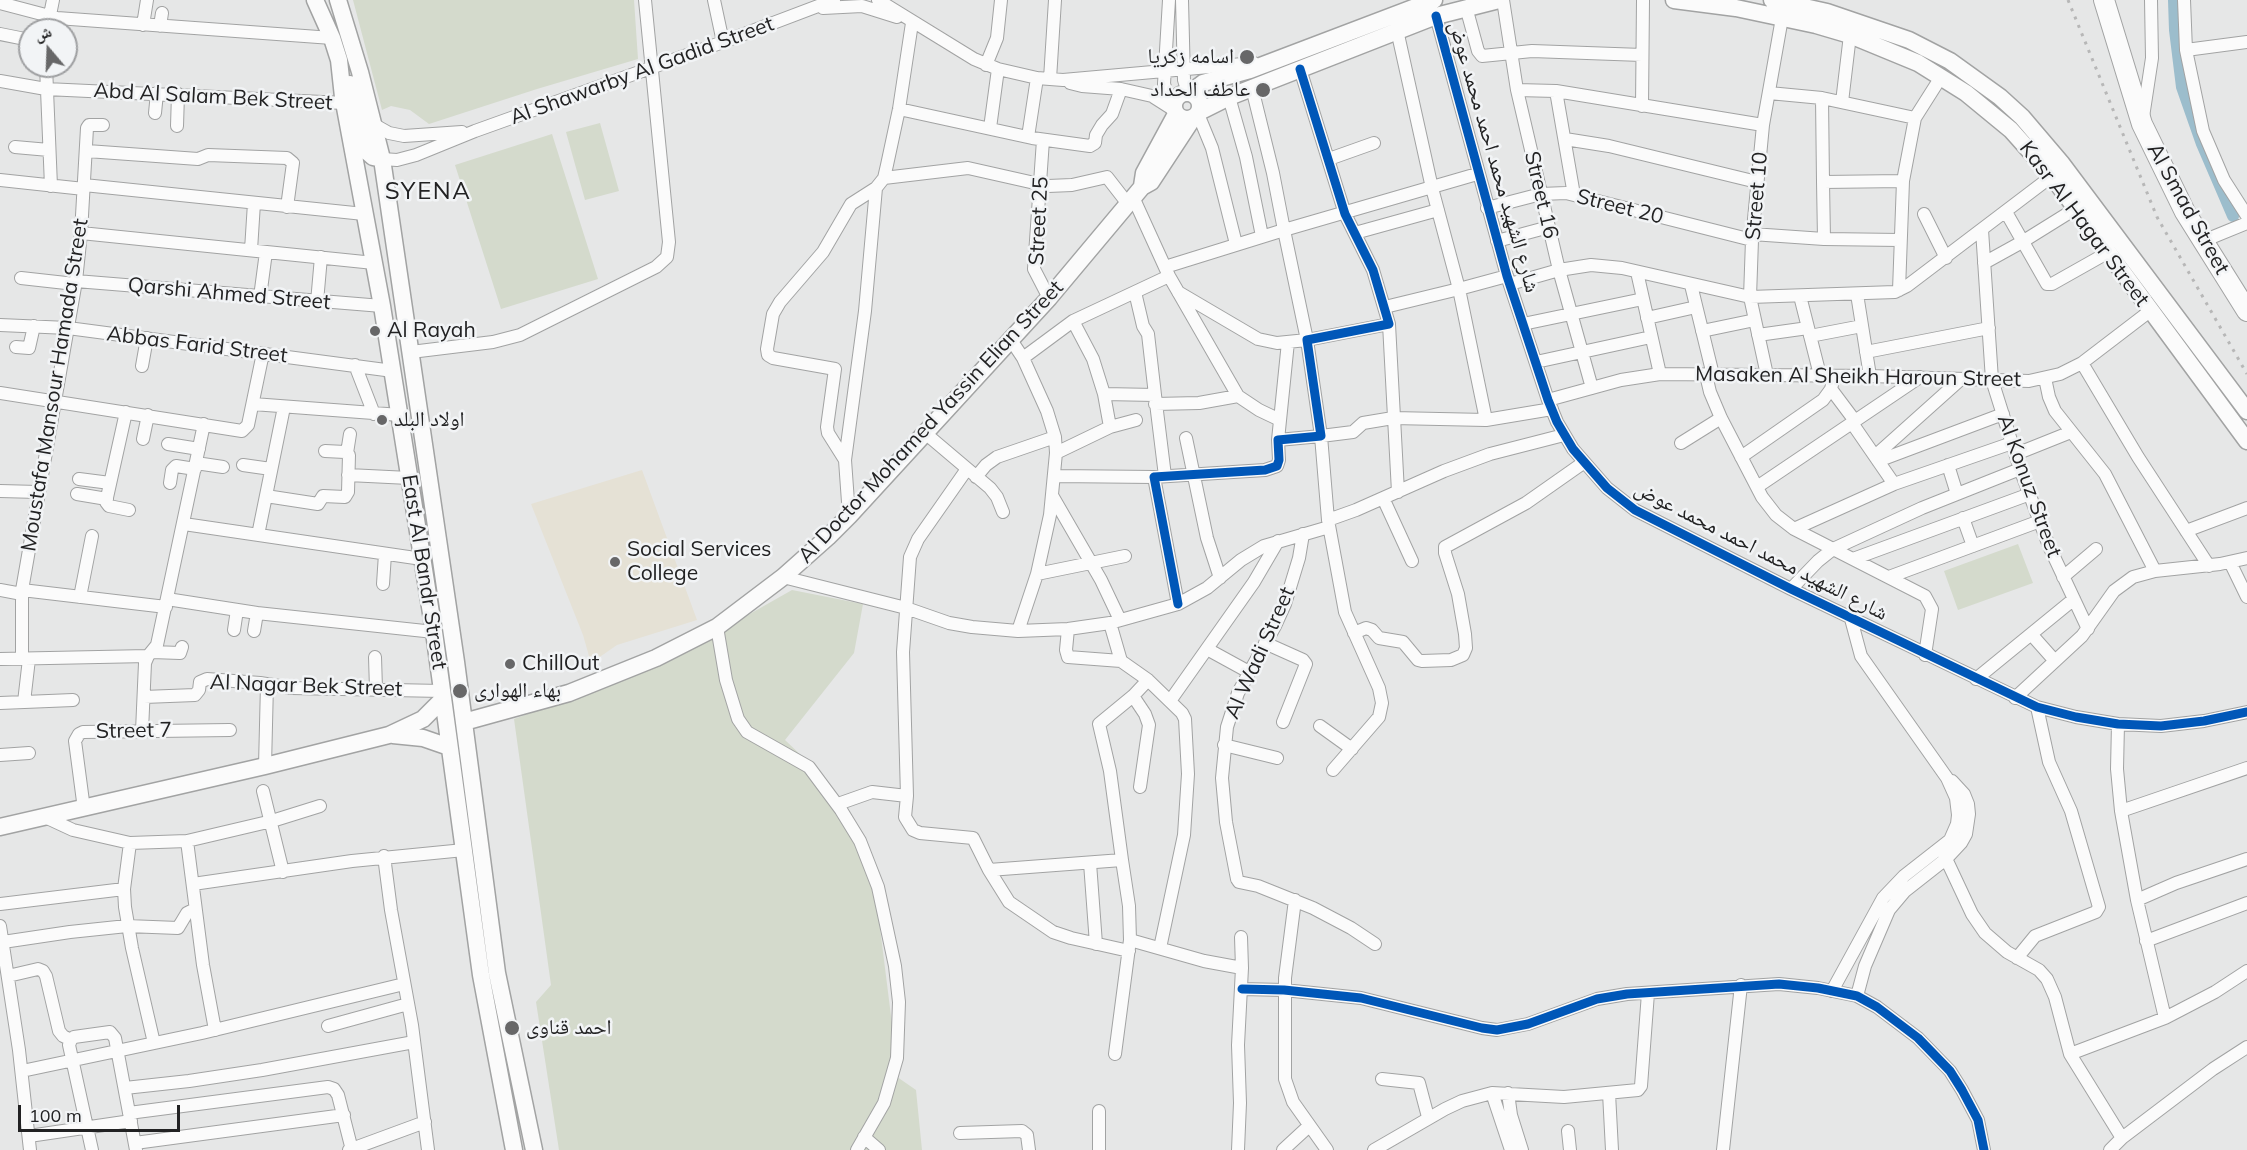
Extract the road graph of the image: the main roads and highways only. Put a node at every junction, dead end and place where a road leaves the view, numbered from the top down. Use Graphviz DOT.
graph roads {
  1 [pos="315,0"];
  2 [pos="330,0"];
  3 [pos="338,0"];
  4 [pos="1501,0"];
  5 [pos="1674,0"];
  6 [pos="1772,0"];
  7 [pos="2104,0"];
  8 [pos="1435,8"];
  9 [pos="346,24"];
  10 [pos="341,71"];
  11 [pos="1189,93"];
  12 [pos="1175,109"];
  13 [pos="1196,115"];
  14 [pos="382,159"];
  15 [pos="388,195"];
  16 [pos="1134,196"];
  17 [pos="364,214"];
  18 [pos="2247,311"];
  19 [pos="2247,411"];
  20 [pos="2247,441"];
  21 [pos="442,694"];
  22 [pos="464,722"];
  23 [pos="389,735"];
  24 [pos="449,747"];
  25 [pos="0,827"];
  26 [pos="514,1150"];
  27 [pos="534,1150"];
  1 -- 10 [label="main road, East Al Bandr Street"];
  2 -- 9 [label="main road"];
  3 -- 9 [label="main road, East Al Bandr Street"];
  4 -- 8 [label="main road"];
  5 -- 20 [label="main road, Kasr Al Hagar Street"];
  6 -- 19 [label="main road, Kasr Al Hagar Street"];
  7 -- 18 [label="highway, Al Smad Street"];
  8 -- 11 [label="main road"];
  8 -- 13 [label="main road"];
  9 -- 14 [label="main road, East Al Bandr Street"];
  10 -- 14 [label="main road"];
  10 -- 17 [label="main road, East Al Bandr Street"];
  11 -- 12 [label="main road"];
  11 -- 13 [label="main road"];
  12 -- 13 [label="main road"];
  12 -- 16 [label="main road, Al Doctor Mohamed Yassin Elian Street"];
  13 -- 16 [label="main road, Al Doctor Mohamed Yassin Elian Street"];
  14 -- 15 [label="main road, East Al Bandr Street"];
  15 -- 17 [label="main road"];
  15 -- 22 [label="main road, East Al Bandr Street"];
  16 -- 22 [label="main road, Al Doctor Mohamed Yassin Elian Street"];
  17 -- 21 [label="main road, East Al Bandr Street"];
  21 -- 23 [label="main road"];
  21 -- 24 [label="main road, East Al Bandr Street"];
  22 -- 27 [label="main road, East Al Bandr Street"];
  23 -- 24 [label="main road"];
  23 -- 25 [label="main road"];
  24 -- 26 [label="main road, East Al Bandr Street"];
}
